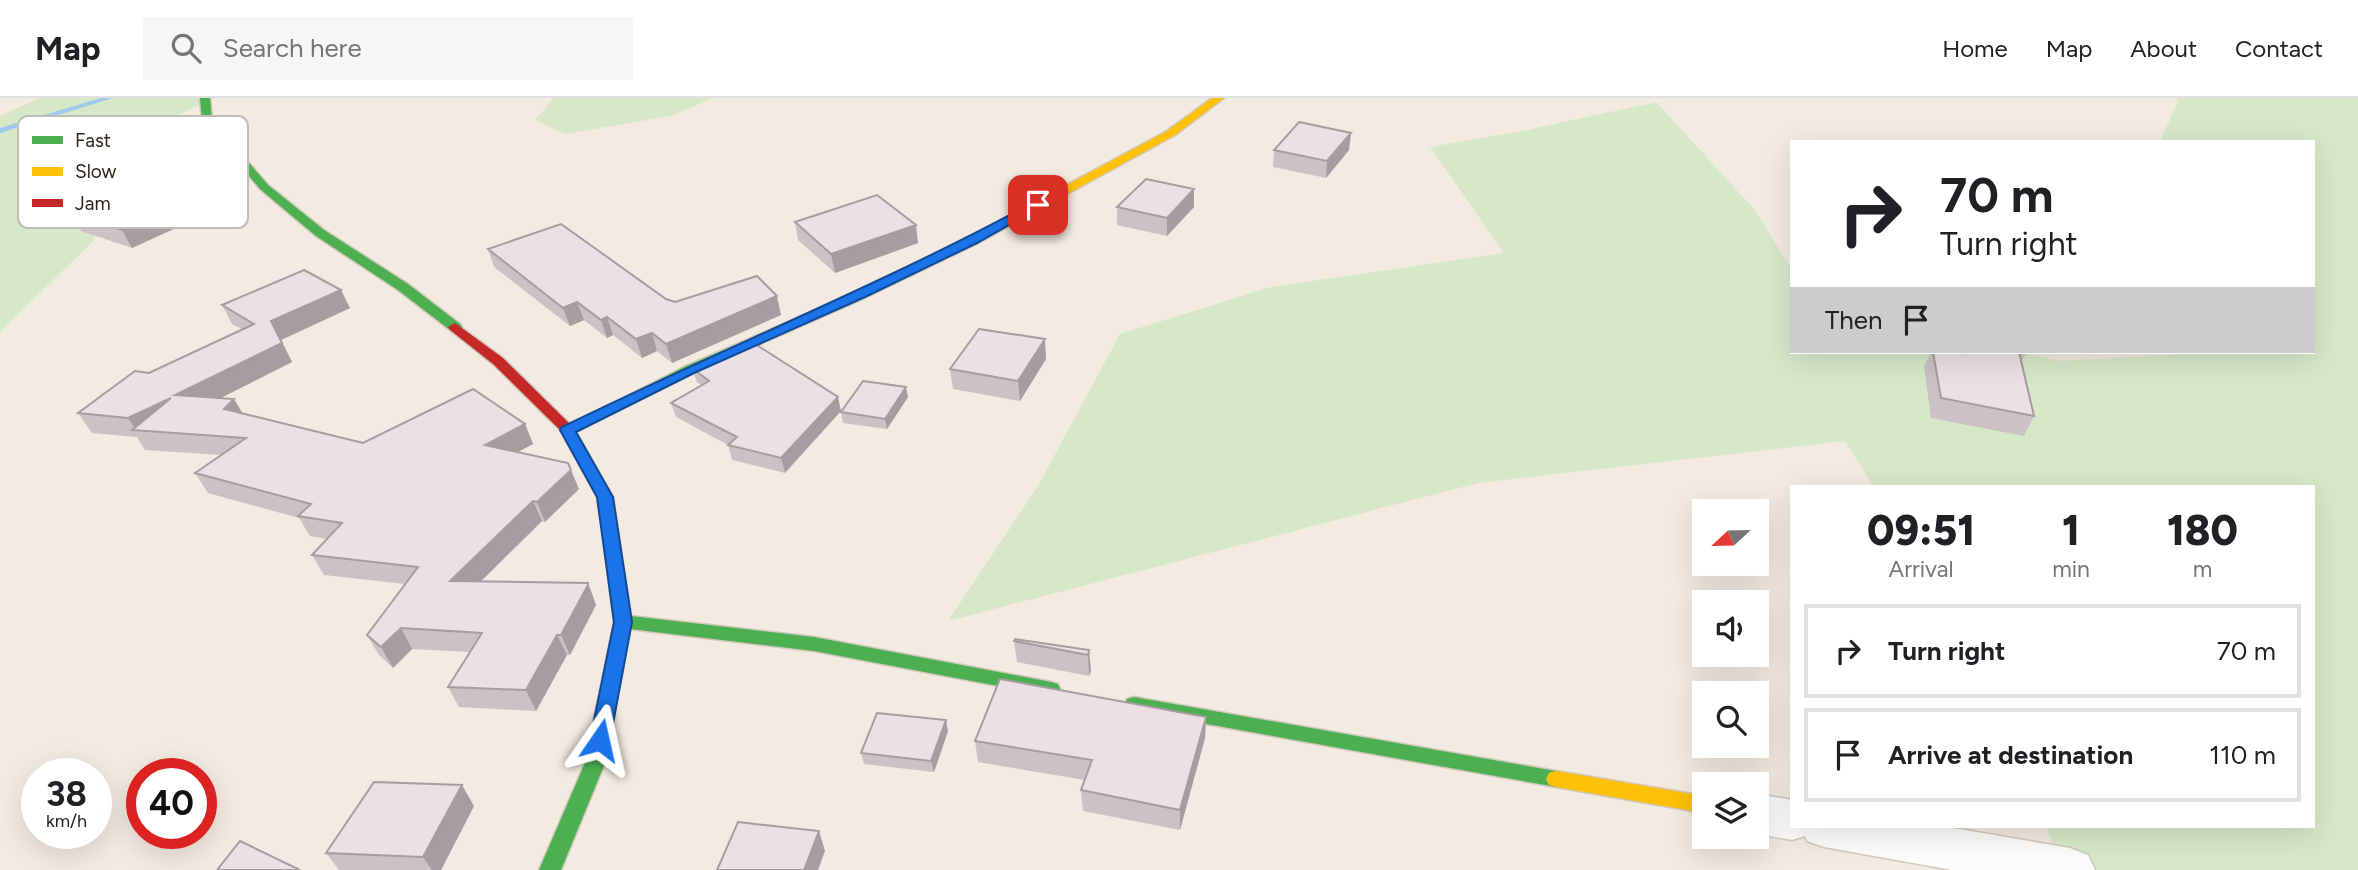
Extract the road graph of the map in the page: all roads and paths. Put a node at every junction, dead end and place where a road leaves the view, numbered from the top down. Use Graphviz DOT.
graph roads {
  1 [pos="205,98"];
  2 [pos="1219,98"];
  3 [pos="207,116"];
  4 [pos="248,168"];
  5 [pos="568,430"];
  6 [pos="623,622"];
  7 [pos="1070,692"];
  8 [pos="1124,702"];
  9 [pos="1692,803"];
  10 [pos="1769,816"];
  11 [pos="1790,820"];
  12 [pos="1835,828"];
  13 [pos="550,870"];
  14 [pos="2070,870"];
  1 -- 3 [label="street"];
  2 -- 5 [label="street"];
  4 -- 5 [label="street"];
  5 -- 6 [label="street"];
  6 -- 7 [label="street"];
  6 -- 13 [label="street"];
  8 -- 9 [label="street"];
  10 -- 11 [label="street"];
  12 -- 14 [label="street"];
}
